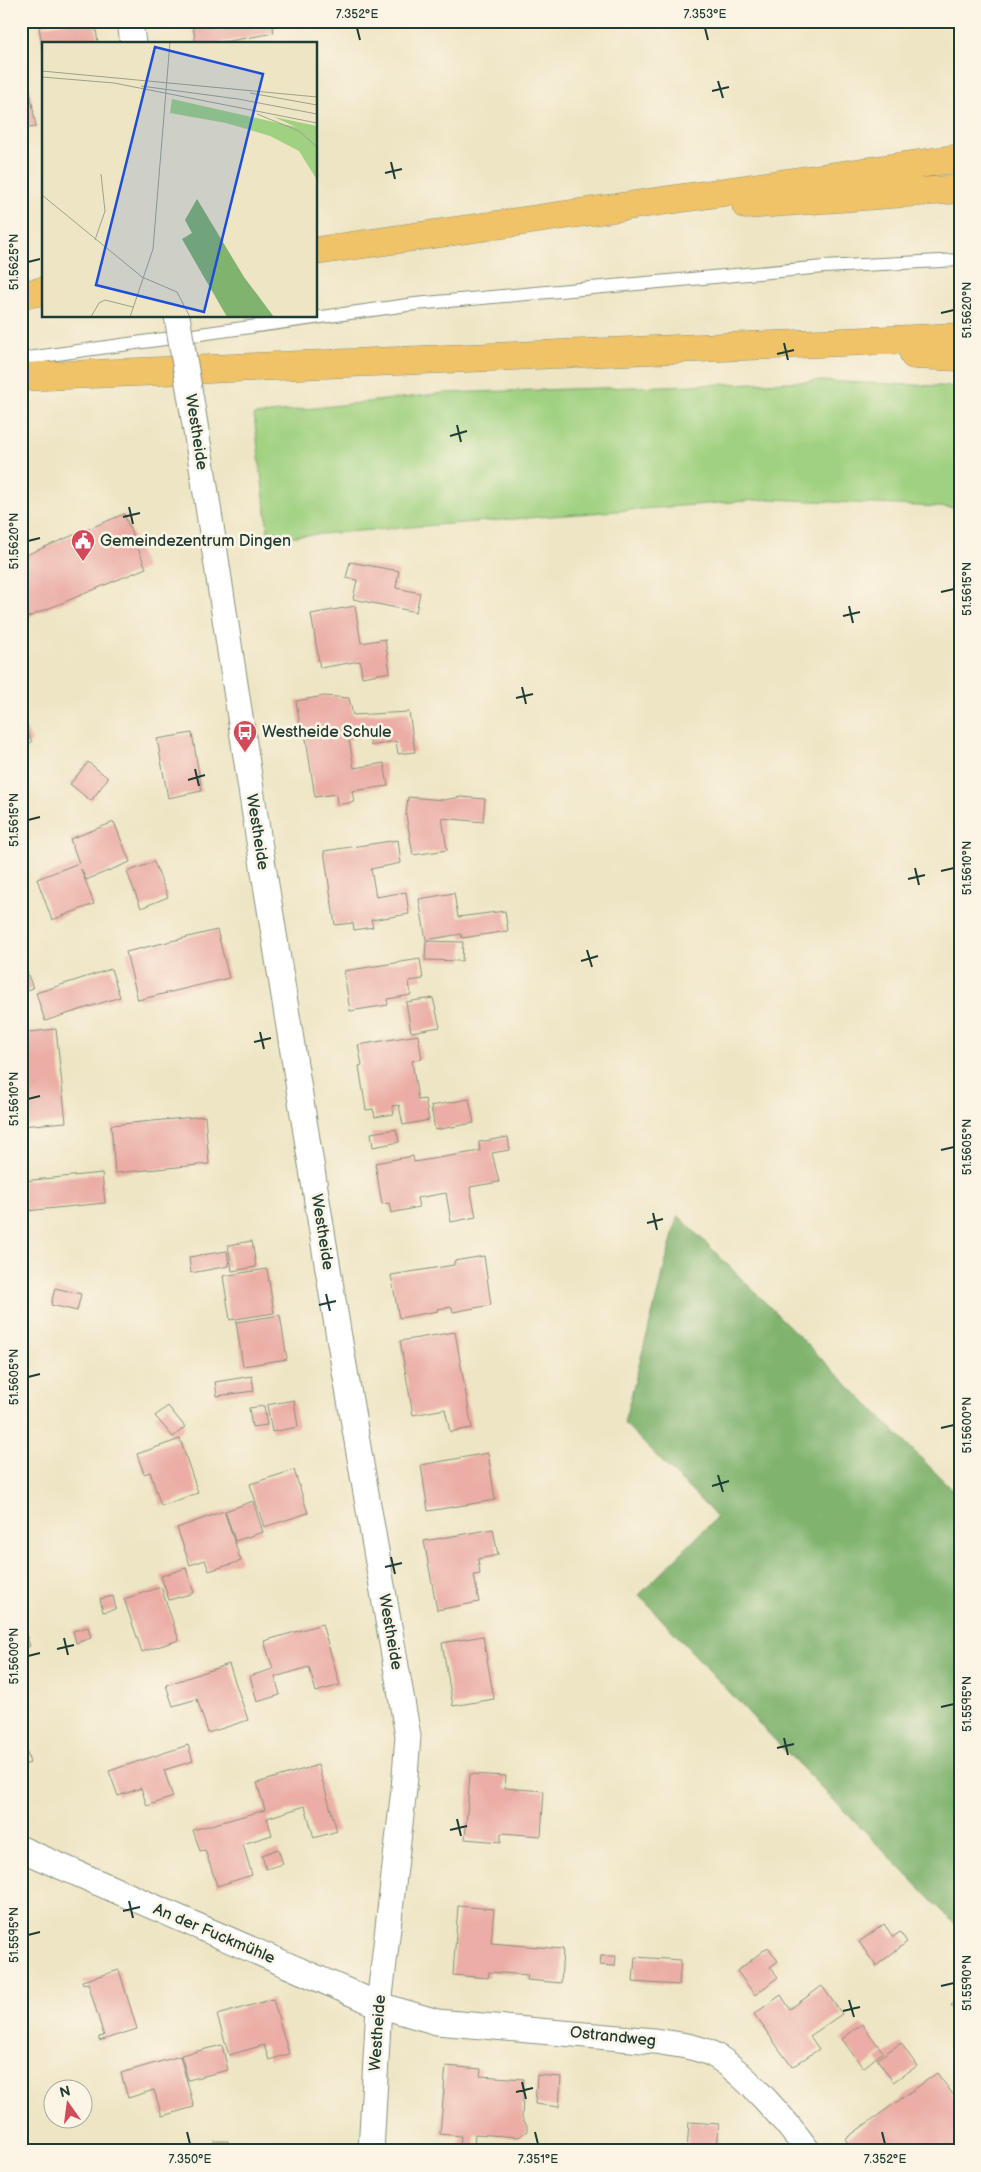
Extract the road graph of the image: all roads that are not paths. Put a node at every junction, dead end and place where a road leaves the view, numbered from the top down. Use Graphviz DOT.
graph roads {
  1 [pos="130,21"];
  2 [pos="133,42"];
  3 [pos="960,158"];
  4 [pos="960,189"];
  5 [pos="376,242"];
  6 [pos="318,251"];
  7 [pos="960,260"];
  8 [pos="42,291"];
  9 [pos="21,295"];
  10 [pos="177,318"];
  11 [pos="315,318"];
  12 [pos="318,318"];
  13 [pos="960,337"];
  14 [pos="748,347"];
  15 [pos="960,357"];
  16 [pos="21,359"];
  17 [pos="21,377"];
  18 [pos="21,1849"];
  19 [pos="379,2005"];
  20 [pos="371,2151"];
  21 [pos="808,2151"];
  1 -- 2 [label="street"];
  3 -- 5 [label="highway"];
  4 -- 5 [label="highway"];
  5 -- 6 [label="highway"];
  7 -- 12 [label="lane"];
  8 -- 9 [label="highway"];
  10 -- 19 [label="street, Westheide, bridge"];
  11 -- 16 [label="lane"];
  13 -- 14 [label="highway"];
  14 -- 15 [label="highway"];
  14 -- 17 [label="highway"];
  18 -- 19 [label="street, An der Fuckmühle"];
  19 -- 20 [label="street, Westheide"];
  19 -- 21 [label="street, Ostrandweg"];
}
